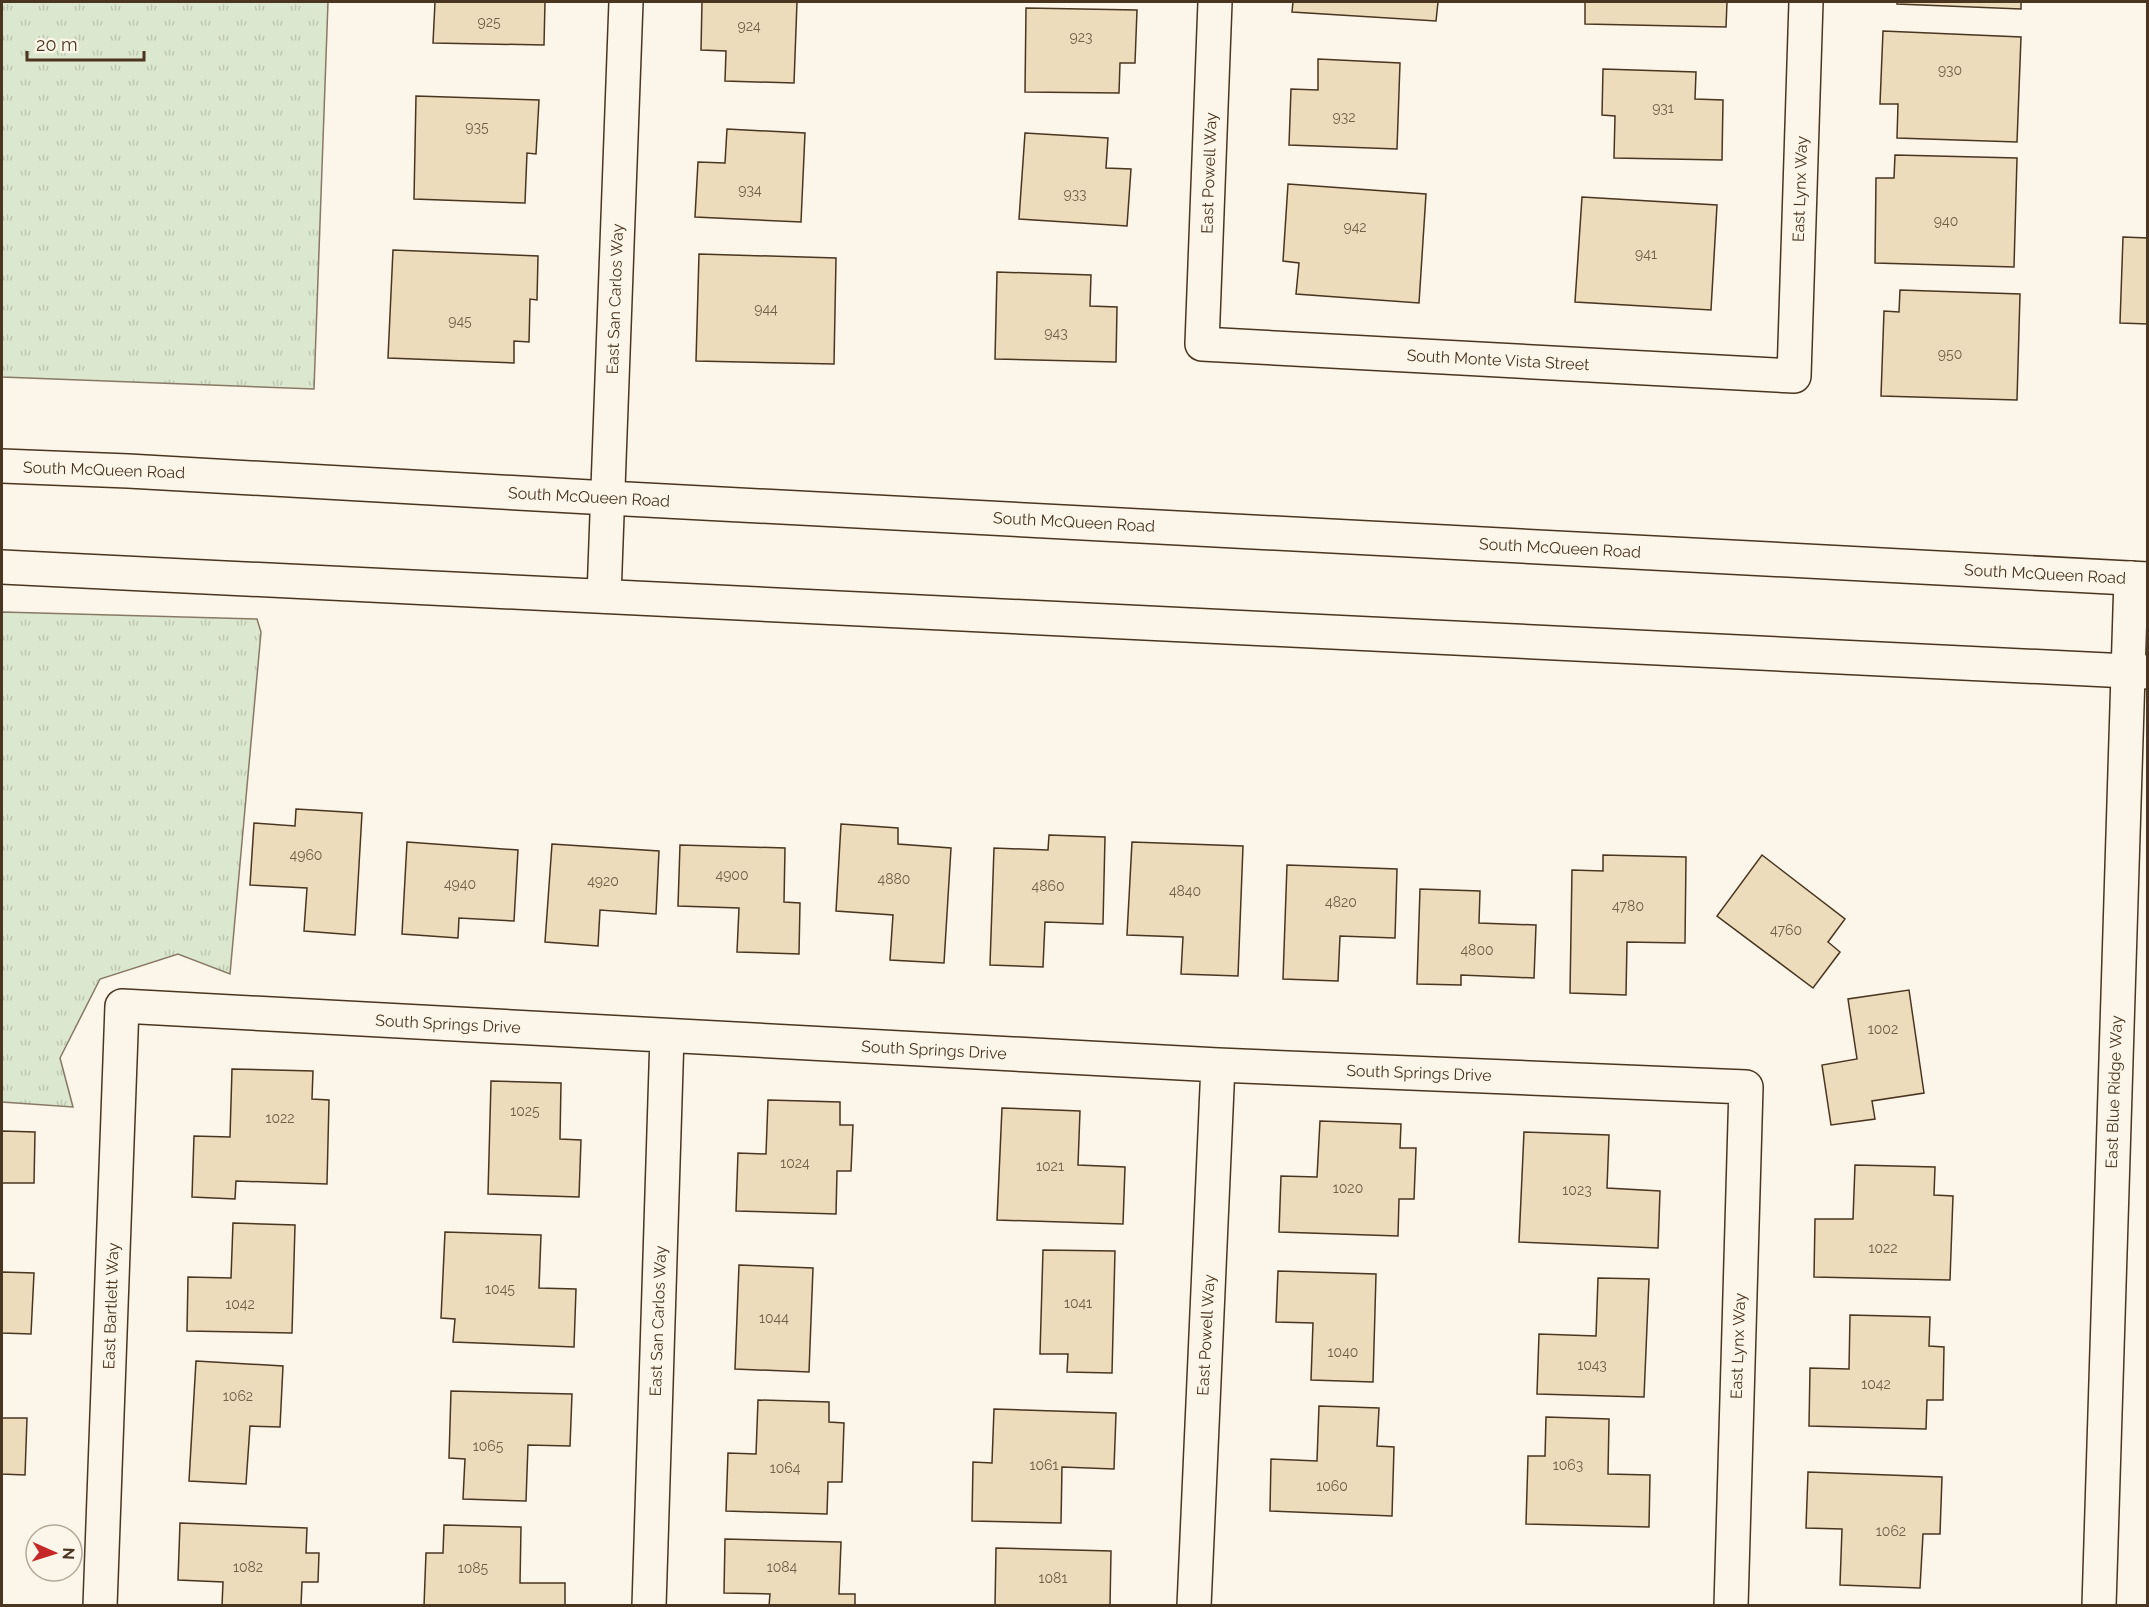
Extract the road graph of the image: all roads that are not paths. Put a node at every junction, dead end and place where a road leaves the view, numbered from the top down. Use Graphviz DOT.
graph roads {
  1 [pos="626,2"];
  2 [pos="1215,2"];
  3 [pos="1806,2"];
  4 [pos="1202,344"];
  5 [pos="1794,376"];
  6 [pos="2,466"];
  7 [pos="608,498"];
  8 [pos="2,567"];
  9 [pos="2139,579"];
  10 [pos="604,596"];
  11 [pos="2137,671"];
  12 [pos="122,1006"];
  13 [pos="667,1036"];
  14 [pos="1218,1065"];
  15 [pos="1746,1087"];
  16 [pos="100,1605"];
  17 [pos="649,1605"];
  18 [pos="1194,1605"];
  19 [pos="1731,1605"];
  20 [pos="2099,1605"];
  1 -- 7 [label="street, East San Carlos Way"];
  2 -- 4 [label="street, East Powell Way"];
  3 -- 5 [label="street, East Lynx Way"];
  4 -- 5 [label="street, South Monte Vista Street"];
  6 -- 7 [label="street, South McQueen Road"];
  7 -- 9 [label="street, South McQueen Road"];
  7 -- 10 [label="street, East San Carlos Way"];
  8 -- 10 [label="street"];
  9 -- 11 [label="street, East Blue Ridge Way"];
  10 -- 11 [label="street"];
  11 -- 20 [label="street, East Blue Ridge Way"];
  12 -- 13 [label="street, South Springs Drive"];
  12 -- 16 [label="street, East Bartlett Way"];
  13 -- 14 [label="street, South Springs Drive"];
  13 -- 17 [label="street, East San Carlos Way"];
  14 -- 15 [label="street, South Springs Drive"];
  14 -- 18 [label="street, East Powell Way"];
  15 -- 19 [label="street, East Lynx Way"];
}
